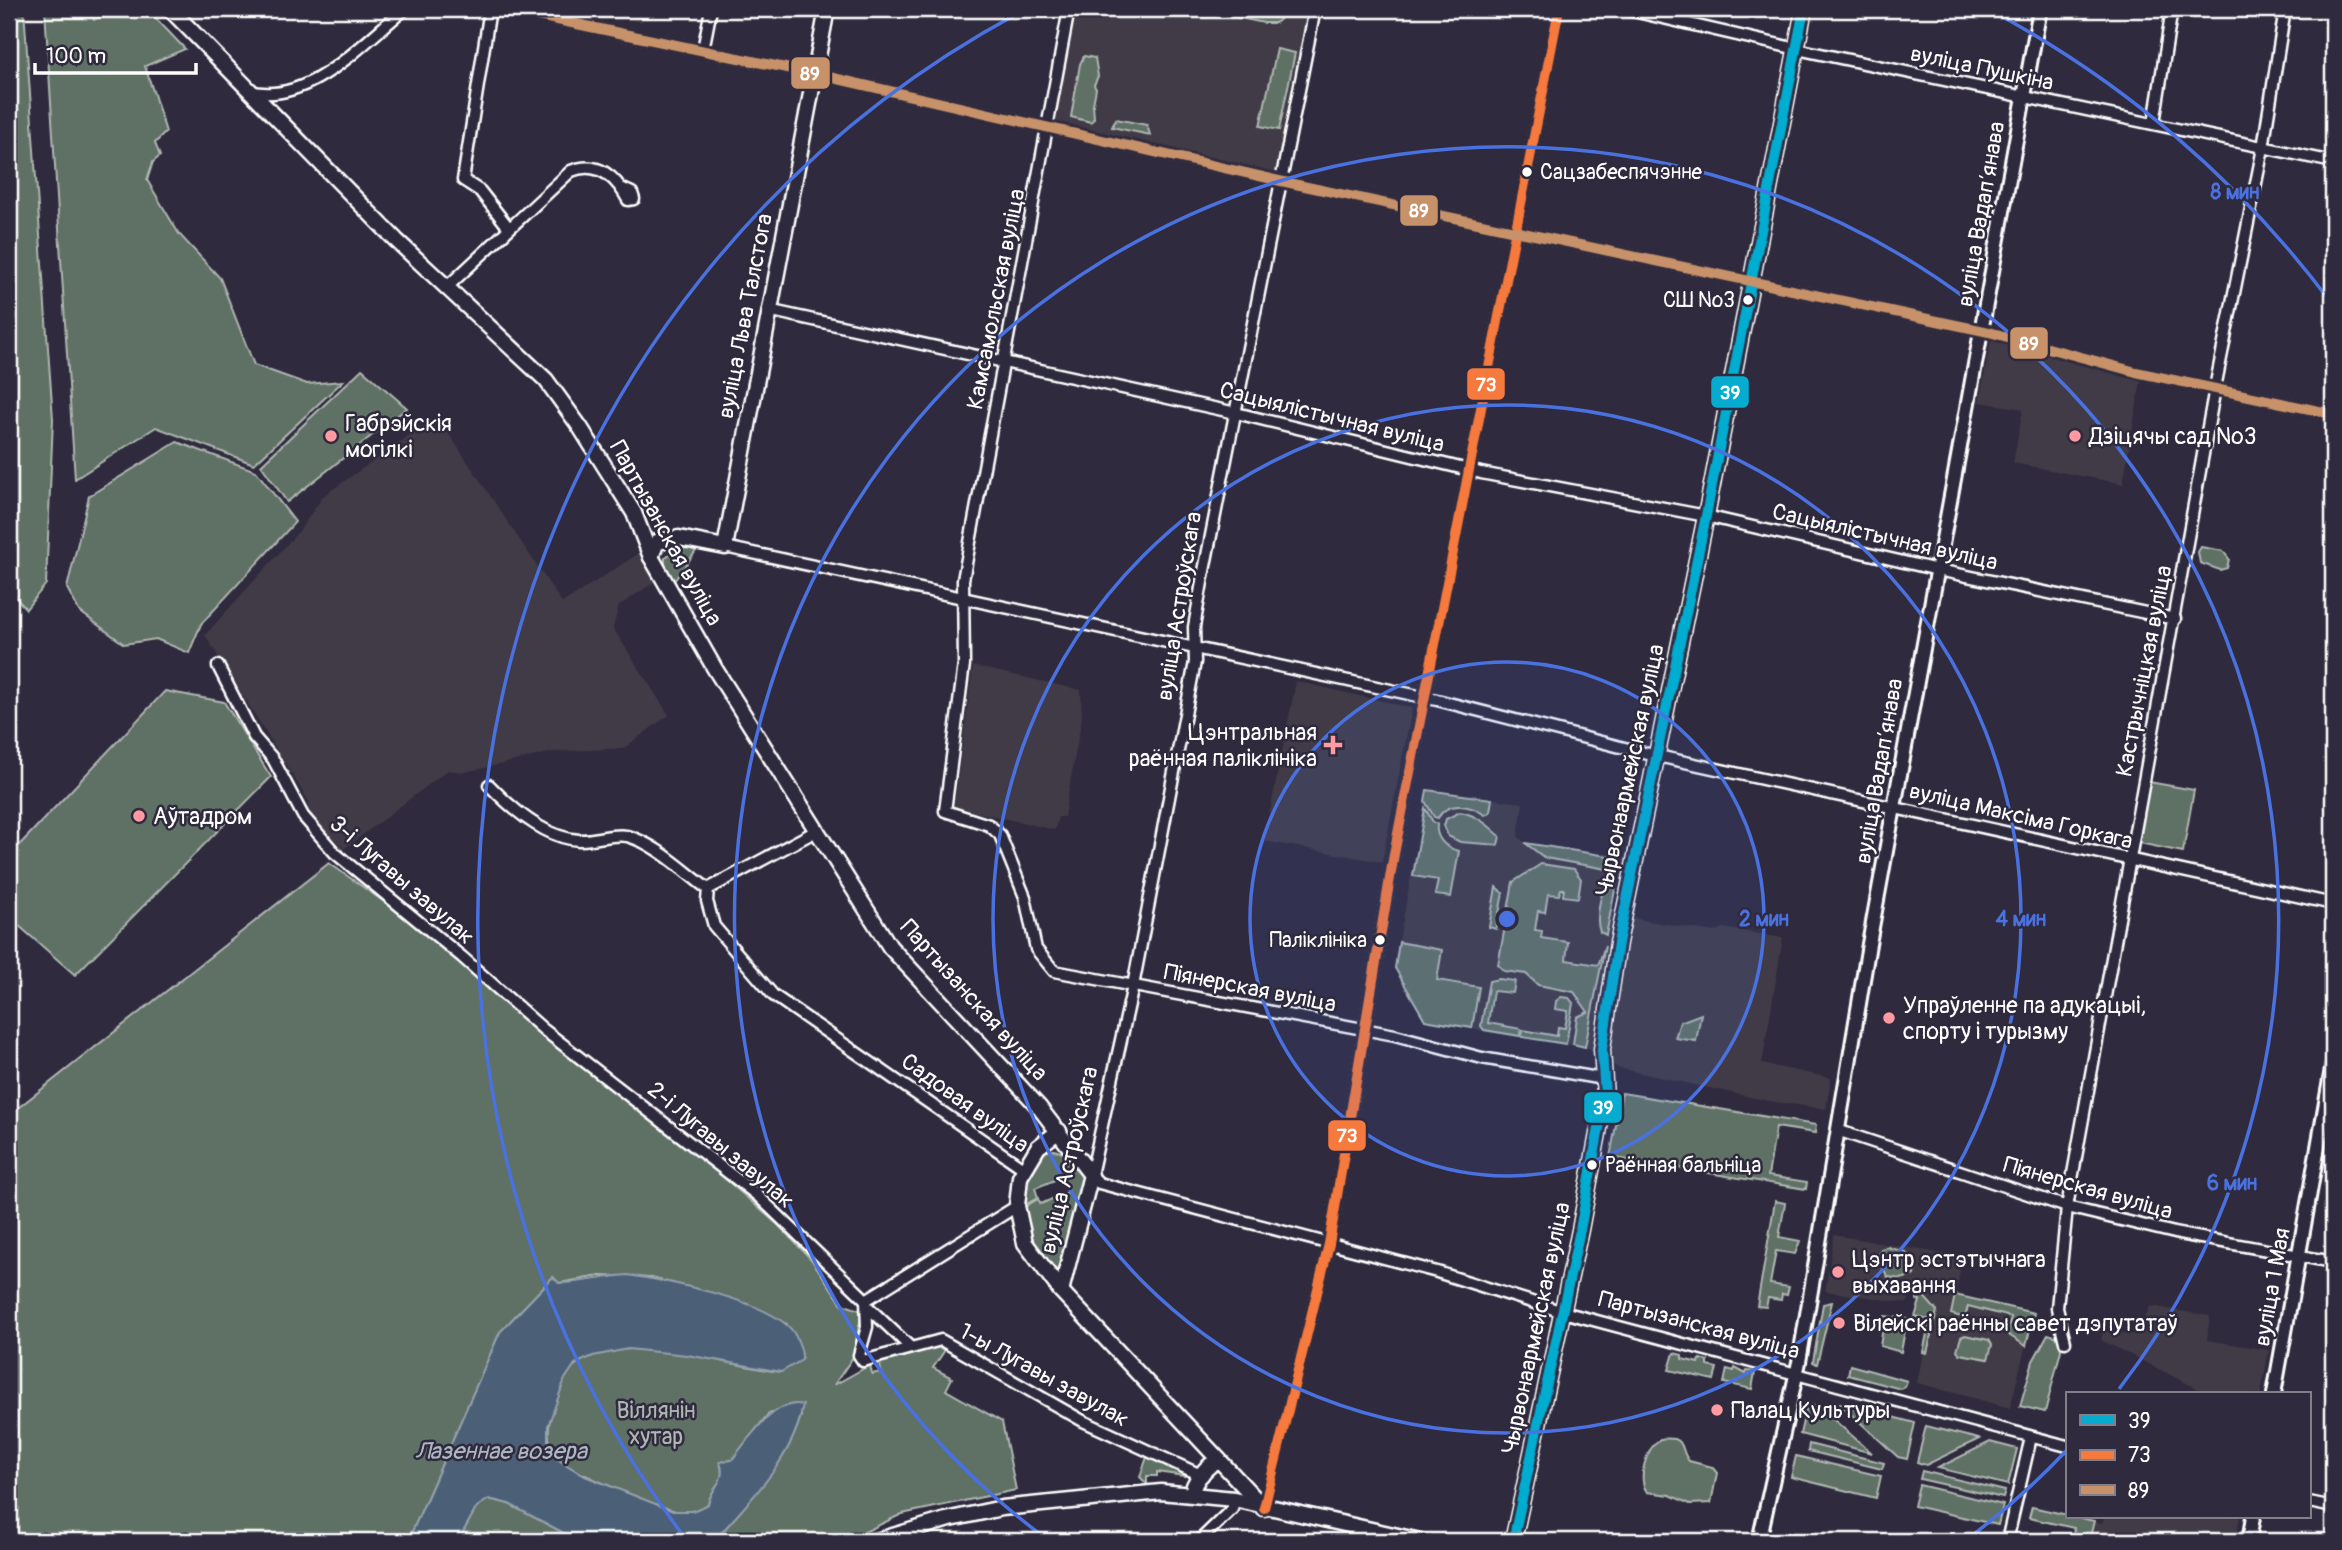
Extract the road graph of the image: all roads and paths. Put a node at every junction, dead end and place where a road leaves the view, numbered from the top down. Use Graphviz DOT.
graph roads {
  1 [pos="170,9"];
  2 [pos="405,9"];
  3 [pos="490,9"];
  4 [pos="505,9"];
  5 [pos="711,9"];
  6 [pos="827,9"];
  7 [pos="1069,9"];
  8 [pos="1315,9"];
  9 [pos="1559,9"];
  10 [pos="1624,9"];
  11 [pos="1804,9"];
  12 [pos="2040,9"];
  13 [pos="2172,9"];
  14 [pos="2285,9"];
  15 [pos="1797,49"];
  16 [pos="704,50"];
  17 [pos="816,74"];
  18 [pos="246,90"];
  19 [pos="2024,96"];
  20 [pos="2154,123"];
  21 [pos="1048,127"];
  22 [pos="2263,148"];
  23 [pos="2333,162"];
  24 [pos="1280,181"];
  25 [pos="621,188"];
  26 [pos="509,228"];
  27 [pos="1515,230"];
  28 [pos="1751,281"];
  29 [pos="446,288"];
  30 [pos="768,310"];
  31 [pos="1981,331"];
  32 [pos="1003,362"];
  33 [pos="2215,388"];
  34 [pos="1236,413"];
  35 [pos="2333,414"];
  36 [pos="1469,470"];
  37 [pos="634,513"];
  38 [pos="1706,516"];
  39 [pos="680,538"];
  40 [pos="725,547"];
  41 [pos="650,557"];
  42 [pos="1938,570"];
  43 [pos="963,596"];
  44 [pos="2175,619"];
  45 [pos="1194,648"];
  46 [pos="218,666"];
  47 [pos="1425,697"];
  48 [pos="1656,755"];
  49 [pos="489,785"];
  50 [pos="1893,807"];
  51 [pos="818,830"];
  52 [pos="2128,859"];
  53 [pos="708,889"];
  54 [pos="2333,904"];
  55 [pos="1133,986"];
  56 [pos="1363,1029"];
  57 [pos="544,1030"];
  58 [pos="2333,1063"];
  59 [pos="1603,1079"];
  60 [pos="1837,1130"];
  61 [pos="1059,1131"];
  62 [pos="1023,1168"];
  63 [pos="1091,1175"];
  64 [pos="1017,1206"];
  65 [pos="2067,1207"];
  66 [pos="1329,1244"];
  67 [pos="2299,1256"];
  68 [pos="2333,1262"];
  69 [pos="1061,1291"];
  70 [pos="866,1303"];
  71 [pos="1563,1312"];
  72 [pos="2065,1342"];
  73 [pos="910,1347"];
  74 [pos="1796,1375"];
  75 [pos="2274,1392"];
  76 [pos="2031,1437"];
  77 [pos="2066,1446"];
  78 [pos="1219,1460"];
  79 [pos="1203,1476"];
  80 [pos="1192,1494"];
  81 [pos="1234,1499"];
  82 [pos="2310,1502"];
  83 [pos="1264,1507"];
  84 [pos="2333,1507"];
  85 [pos="2253,1518"];
  86 [pos="876,1541"];
  87 [pos="1199,1541"];
  88 [pos="1420,1541"];
  89 [pos="1513,1541"];
  90 [pos="1759,1541"];
  91 [pos="2007,1541"];
  92 [pos="2249,1541"];
  1 -- 18 [label="main road, Партызанская вуліца"];
  2 -- 18 [label="street"];
  3 -- 26 [label="street"];
  4 -- 16 [label="street"];
  5 -- 16 [label="street"];
  6 -- 17 [label="main road, вуліца Льва Талстога"];
  7 -- 21 [label="street, Камсамольская вуліца"];
  8 -- 24 [label="street, вуліца Астроўскага"];
  9 -- 27 [label="street"];
  10 -- 15 [label="street, вуліца Пушкіна"];
  11 -- 15 [label="main road, Чырвонаармейская вуліца"];
  12 -- 19 [label="street, вуліца Вадапʼянава"];
  13 -- 20 [label="street"];
  14 -- 22 [label="street, Кастрычніцкая вуліца"];
  15 -- 19 [label="street, вуліца Пушкіна"];
  15 -- 28 [label="main road, Чырвонаармейская вуліца"];
  16 -- 17 [label="street"];
  17 -- 21 [label="street"];
  17 -- 30 [label="main road, вуліца Льва Талстога"];
  18 -- 29 [label="main road, Партызанская вуліца"];
  19 -- 20 [label="street, вуліца Пушкіна"];
  19 -- 31 [label="street, вуліца Вадапʼянава"];
  20 -- 22 [label="street, вуліца Пушкіна"];
  21 -- 24 [label="street"];
  21 -- 32 [label="street, Камсамольская вуліца"];
  22 -- 23 [label="street, вуліца Пушкіна"];
  22 -- 33 [label="street, Кастрычніцкая вуліца"];
  24 -- 27 [label="street"];
  24 -- 34 [label="street, вуліца Астроўскага"];
  25 -- 26 [label="street"];
  26 -- 29 [label="street"];
  27 -- 28 [label="street"];
  27 -- 36 [label="street"];
  28 -- 31 [label="street"];
  28 -- 38 [label="main road, Чырвонаармейская вуліца"];
  29 -- 37 [label="main road, Партызанская вуліца"];
  30 -- 32 [label="street, Сацыялістычная вуліца"];
  30 -- 40 [label="main road, вуліца Льва Талстога"];
  31 -- 33 [label="street"];
  31 -- 42 [label="street, вуліца Вадапʼянава"];
  32 -- 34 [label="street, Сацыялістычная вуліца"];
  32 -- 43 [label="street, Камсамольская вуліца"];
  33 -- 35 [label="street"];
  33 -- 44 [label="street, Кастрычніцкая вуліца"];
  34 -- 36 [label="street, Сацыялістычная вуліца"];
  34 -- 45 [label="street, вуліца Астроўскага"];
  36 -- 38 [label="street, Сацыялістычная вуліца"];
  36 -- 47 [label="street"];
  37 -- 39 [label="main road"];
  37 -- 41 [label="main road, Партызанская вуліца"];
  38 -- 42 [label="street, Сацыялістычная вуліца"];
  38 -- 48 [label="main road, Чырвонаармейская вуліца"];
  39 -- 40 [label="main road"];
  39 -- 41 [label="main road"];
  40 -- 43 [label="street, вуліца Максіма Горкага"];
  41 -- 51 [label="main road, Партызанская вуліца"];
  42 -- 44 [label="street, Сацыялістычная вуліца"];
  42 -- 50 [label="street, вуліца Вадапʼянава"];
  43 -- 45 [label="street, вуліца Максіма Горкага"];
  43 -- 55 [label="street, Піянерская вуліца"];
  44 -- 52 [label="street, Кастрычніцкая вуліца"];
  45 -- 47 [label="street, вуліца Максіма Горкага"];
  45 -- 55 [label="street, вуліца Астроўскага"];
  46 -- 57 [label="street, 3-і Лугавы завулак"];
  47 -- 48 [label="street, вуліца Максіма Горкага"];
  47 -- 56 [label="street"];
  48 -- 50 [label="street, вуліца Максіма Горкага"];
  48 -- 59 [label="main road, Чырвонаармейская вуліца"];
  49 -- 53 [label="street"];
  50 -- 52 [label="street, вуліца Максіма Горкага"];
  50 -- 60 [label="street, вуліца Вадапʼянава"];
  51 -- 53 [label="street"];
  51 -- 61 [label="main road, Партызанская вуліца"];
  52 -- 54 [label="street, вуліца Максіма Горкага"];
  52 -- 65 [label="street, Кастрычніцкая вуліца"];
  53 -- 62 [label="street, Садовая вуліца"];
  55 -- 56 [label="street, Піянерская вуліца"];
  55 -- 63 [label="street, вуліца Астроўскага"];
  56 -- 59 [label="street, Піянерская вуліца"];
  56 -- 66 [label="street"];
  57 -- 70 [label="street, 2-і Лугавы завулак"];
  58 -- 67 [label="street, вуліца 1 Мая"];
  59 -- 71 [label="main road, Чырвонаармейская вуліца"];
  60 -- 65 [label="street, Піянерская вуліца"];
  60 -- 74 [label="street, вуліца Вадапʼянава"];
  61 -- 62 [label="main road"];
  61 -- 63 [label="main road, Партызанская вуліца"];
  62 -- 64 [label="main road, Садовая вуліца"];
  63 -- 66 [label="street, Партызанская вуліца"];
  63 -- 69 [label="main road, вуліца Астроўскага"];
  64 -- 69 [label="main road, Садовая вуліца"];
  64 -- 70 [label="street"];
  65 -- 67 [label="street, Піянерская вуліца"];
  65 -- 72 [label="street, Кастрычніцкая вуліца"];
  66 -- 71 [label="street, Партызанская вуліца"];
  66 -- 83 [label="street"];
  67 -- 68 [label="street, Піянерская вуліца"];
  67 -- 75 [label="street, вуліца 1 Мая"];
  69 -- 78 [label="main road, Садовая вуліца"];
  70 -- 73 [label="street, 2-і Лугавы завулак"];
  70 -- 73 [label="street, 1-ы Лугавы завулак"];
  71 -- 74 [label="street, Партызанская вуліца"];
  71 -- 89 [label="main road, Чырвонаармейская вуліца"];
  73 -- 79 [label="street, 1-ы Лугавы завулак"];
  74 -- 76 [label="street, Партызанская вуліца"];
  74 -- 90 [label="street, вуліца Вадапʼянава"];
  76 -- 77 [label="street, Партызанская вуліца"];
  76 -- 91 [label="street"];
  78 -- 79 [label="main road"];
  78 -- 83 [label="main road, Садовая вуліца"];
  79 -- 80 [label="main road"];
  80 -- 81 [label="main road"];
  80 -- 86 [label="main road"];
  81 -- 83 [label="main road"];
  81 -- 87 [label="street"];
  82 -- 84 [label="street"];
  83 -- 88 [label="main road"];
  85 -- 92 [label="street"];
}
